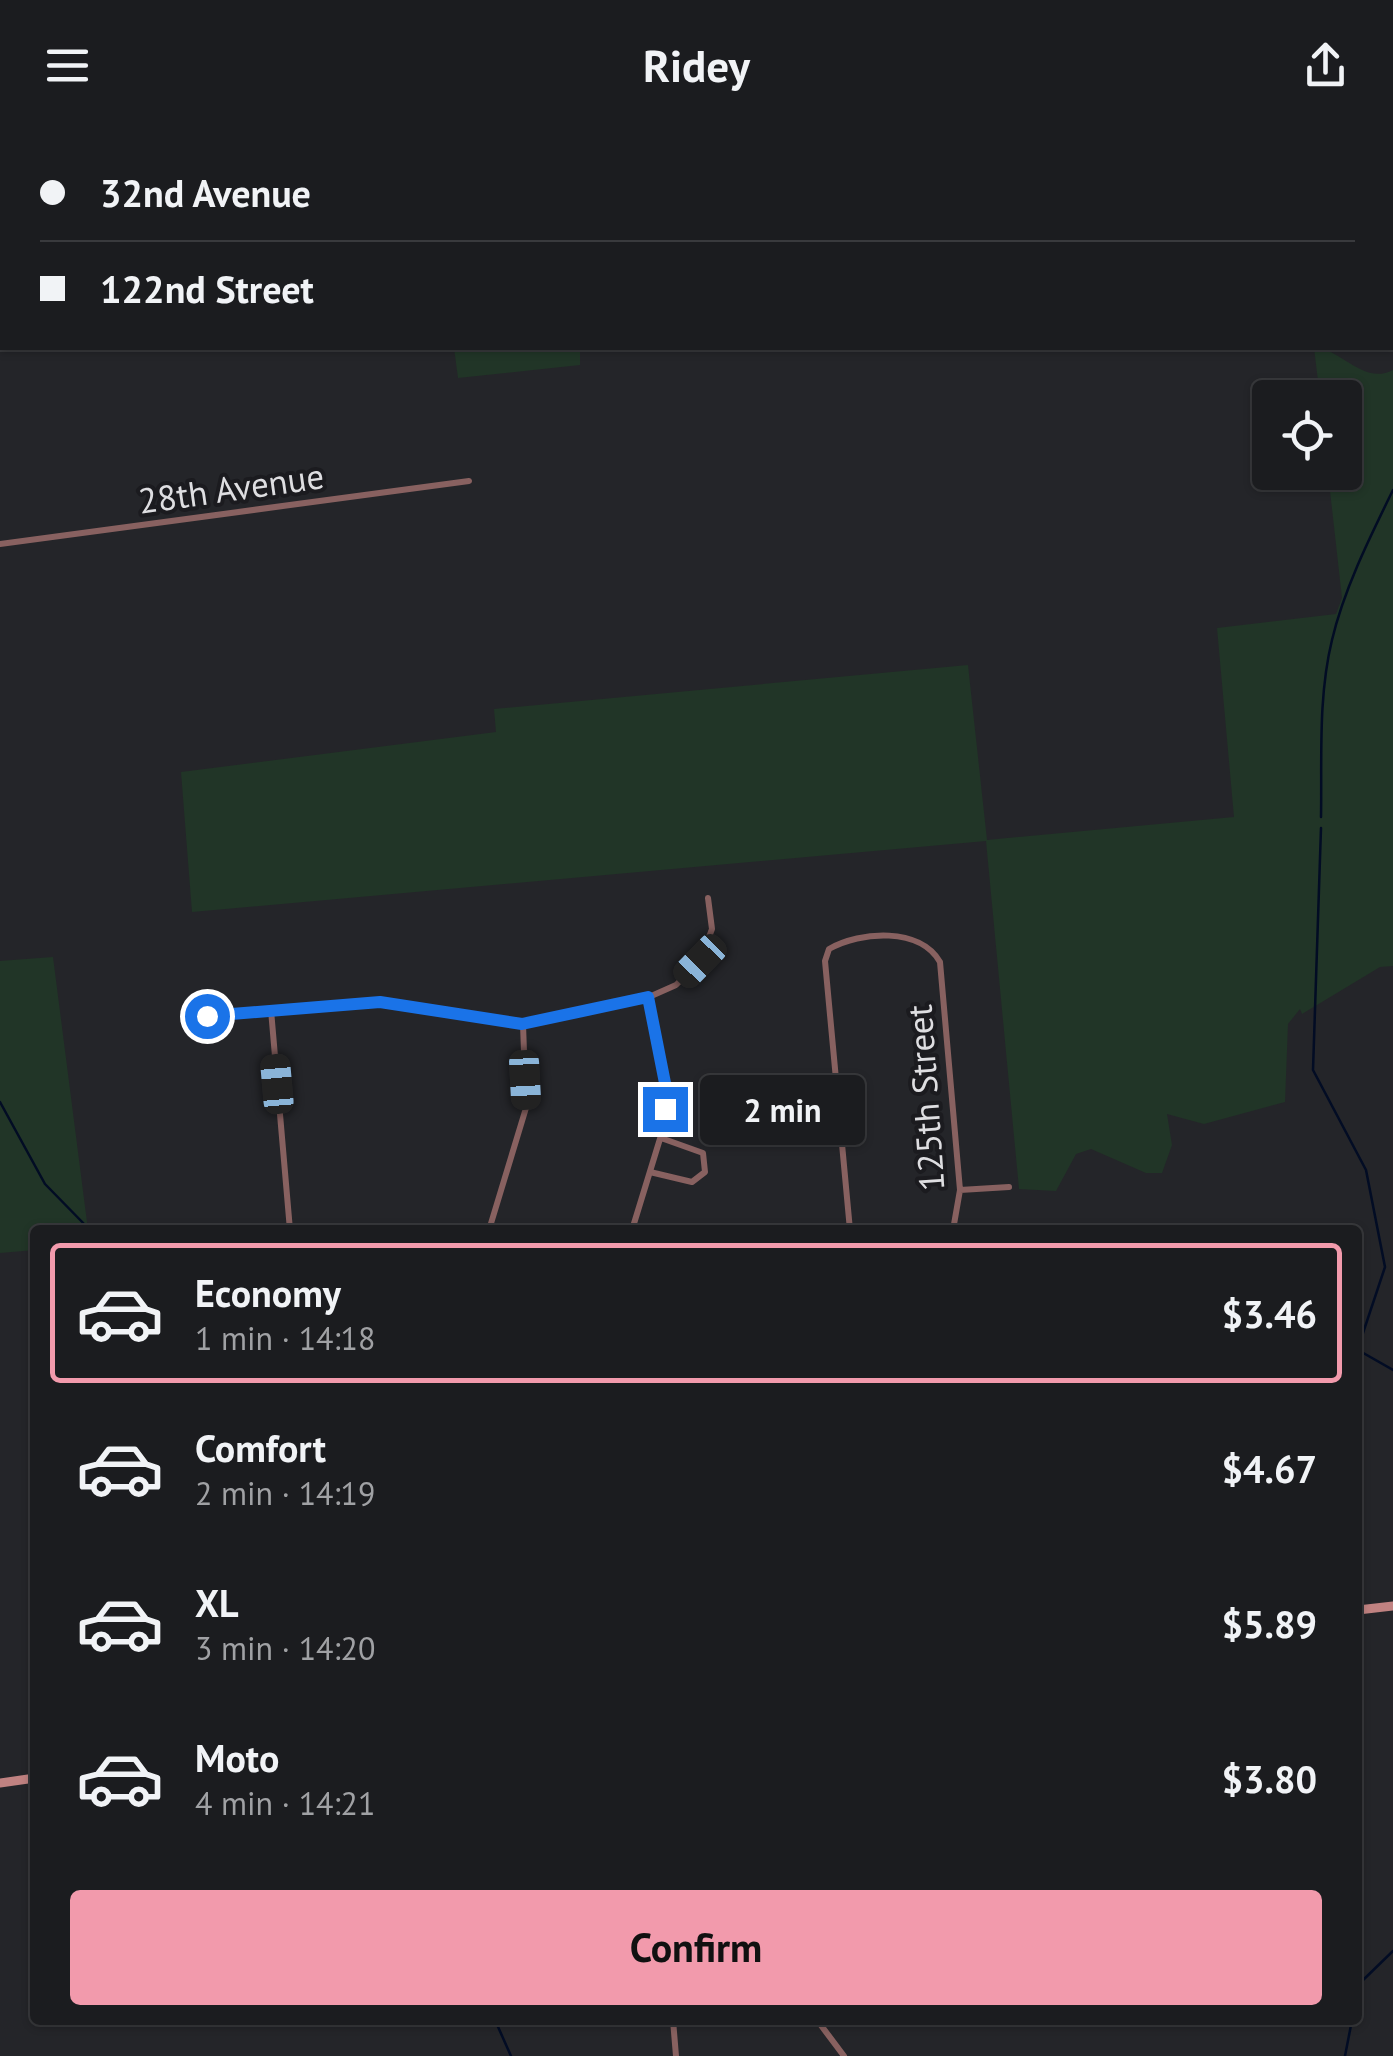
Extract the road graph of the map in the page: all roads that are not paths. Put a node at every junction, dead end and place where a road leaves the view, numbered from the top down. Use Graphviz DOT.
graph roads {
  1 [pos="469,481"];
  2 [pos="0,544"];
  3 [pos="708,898"];
  4 [pos="648,997"];
  5 [pos="271,1010"];
  6 [pos="207,1016"];
  7 [pos="522,1024"];
  8 [pos="660,1138"];
  9 [pos="650,1172"];
  10 [pos="1009,1187"];
  11 [pos="960,1190"];
  12 [pos="290,1225"];
  13 [pos="491,1225"];
  14 [pos="634,1225"];
  15 [pos="850,1225"];
  16 [pos="953,1225"];
  17 [pos="1393,1606"];
  18 [pos="1362,1610"];
  19 [pos="30,1779"];
  20 [pos="0,1783"];
  21 [pos="674,2025"];
  22 [pos="821,2025"];
  23 [pos="676,2056"];
  24 [pos="844,2056"];
  1 -- 2 [label="street, 28th Avenue"];
  3 -- 4 [label="street"];
  4 -- 7 [label="street"];
  4 -- 8 [label="street"];
  5 -- 6 [label="street"];
  5 -- 7 [label="street"];
  5 -- 12 [label="street"];
  7 -- 13 [label="street"];
  8 -- 9 [label="street"];
  8 -- 9 [label="street"];
  9 -- 14 [label="street"];
  10 -- 11 [label="street"];
  11 -- 15 [label="street, 125th Street"];
  11 -- 16 [label="street, 125th Street"];
  17 -- 18 [label="main road"];
  19 -- 20 [label="main road"];
  21 -- 23 [label="street"];
  22 -- 24 [label="street"];
}
